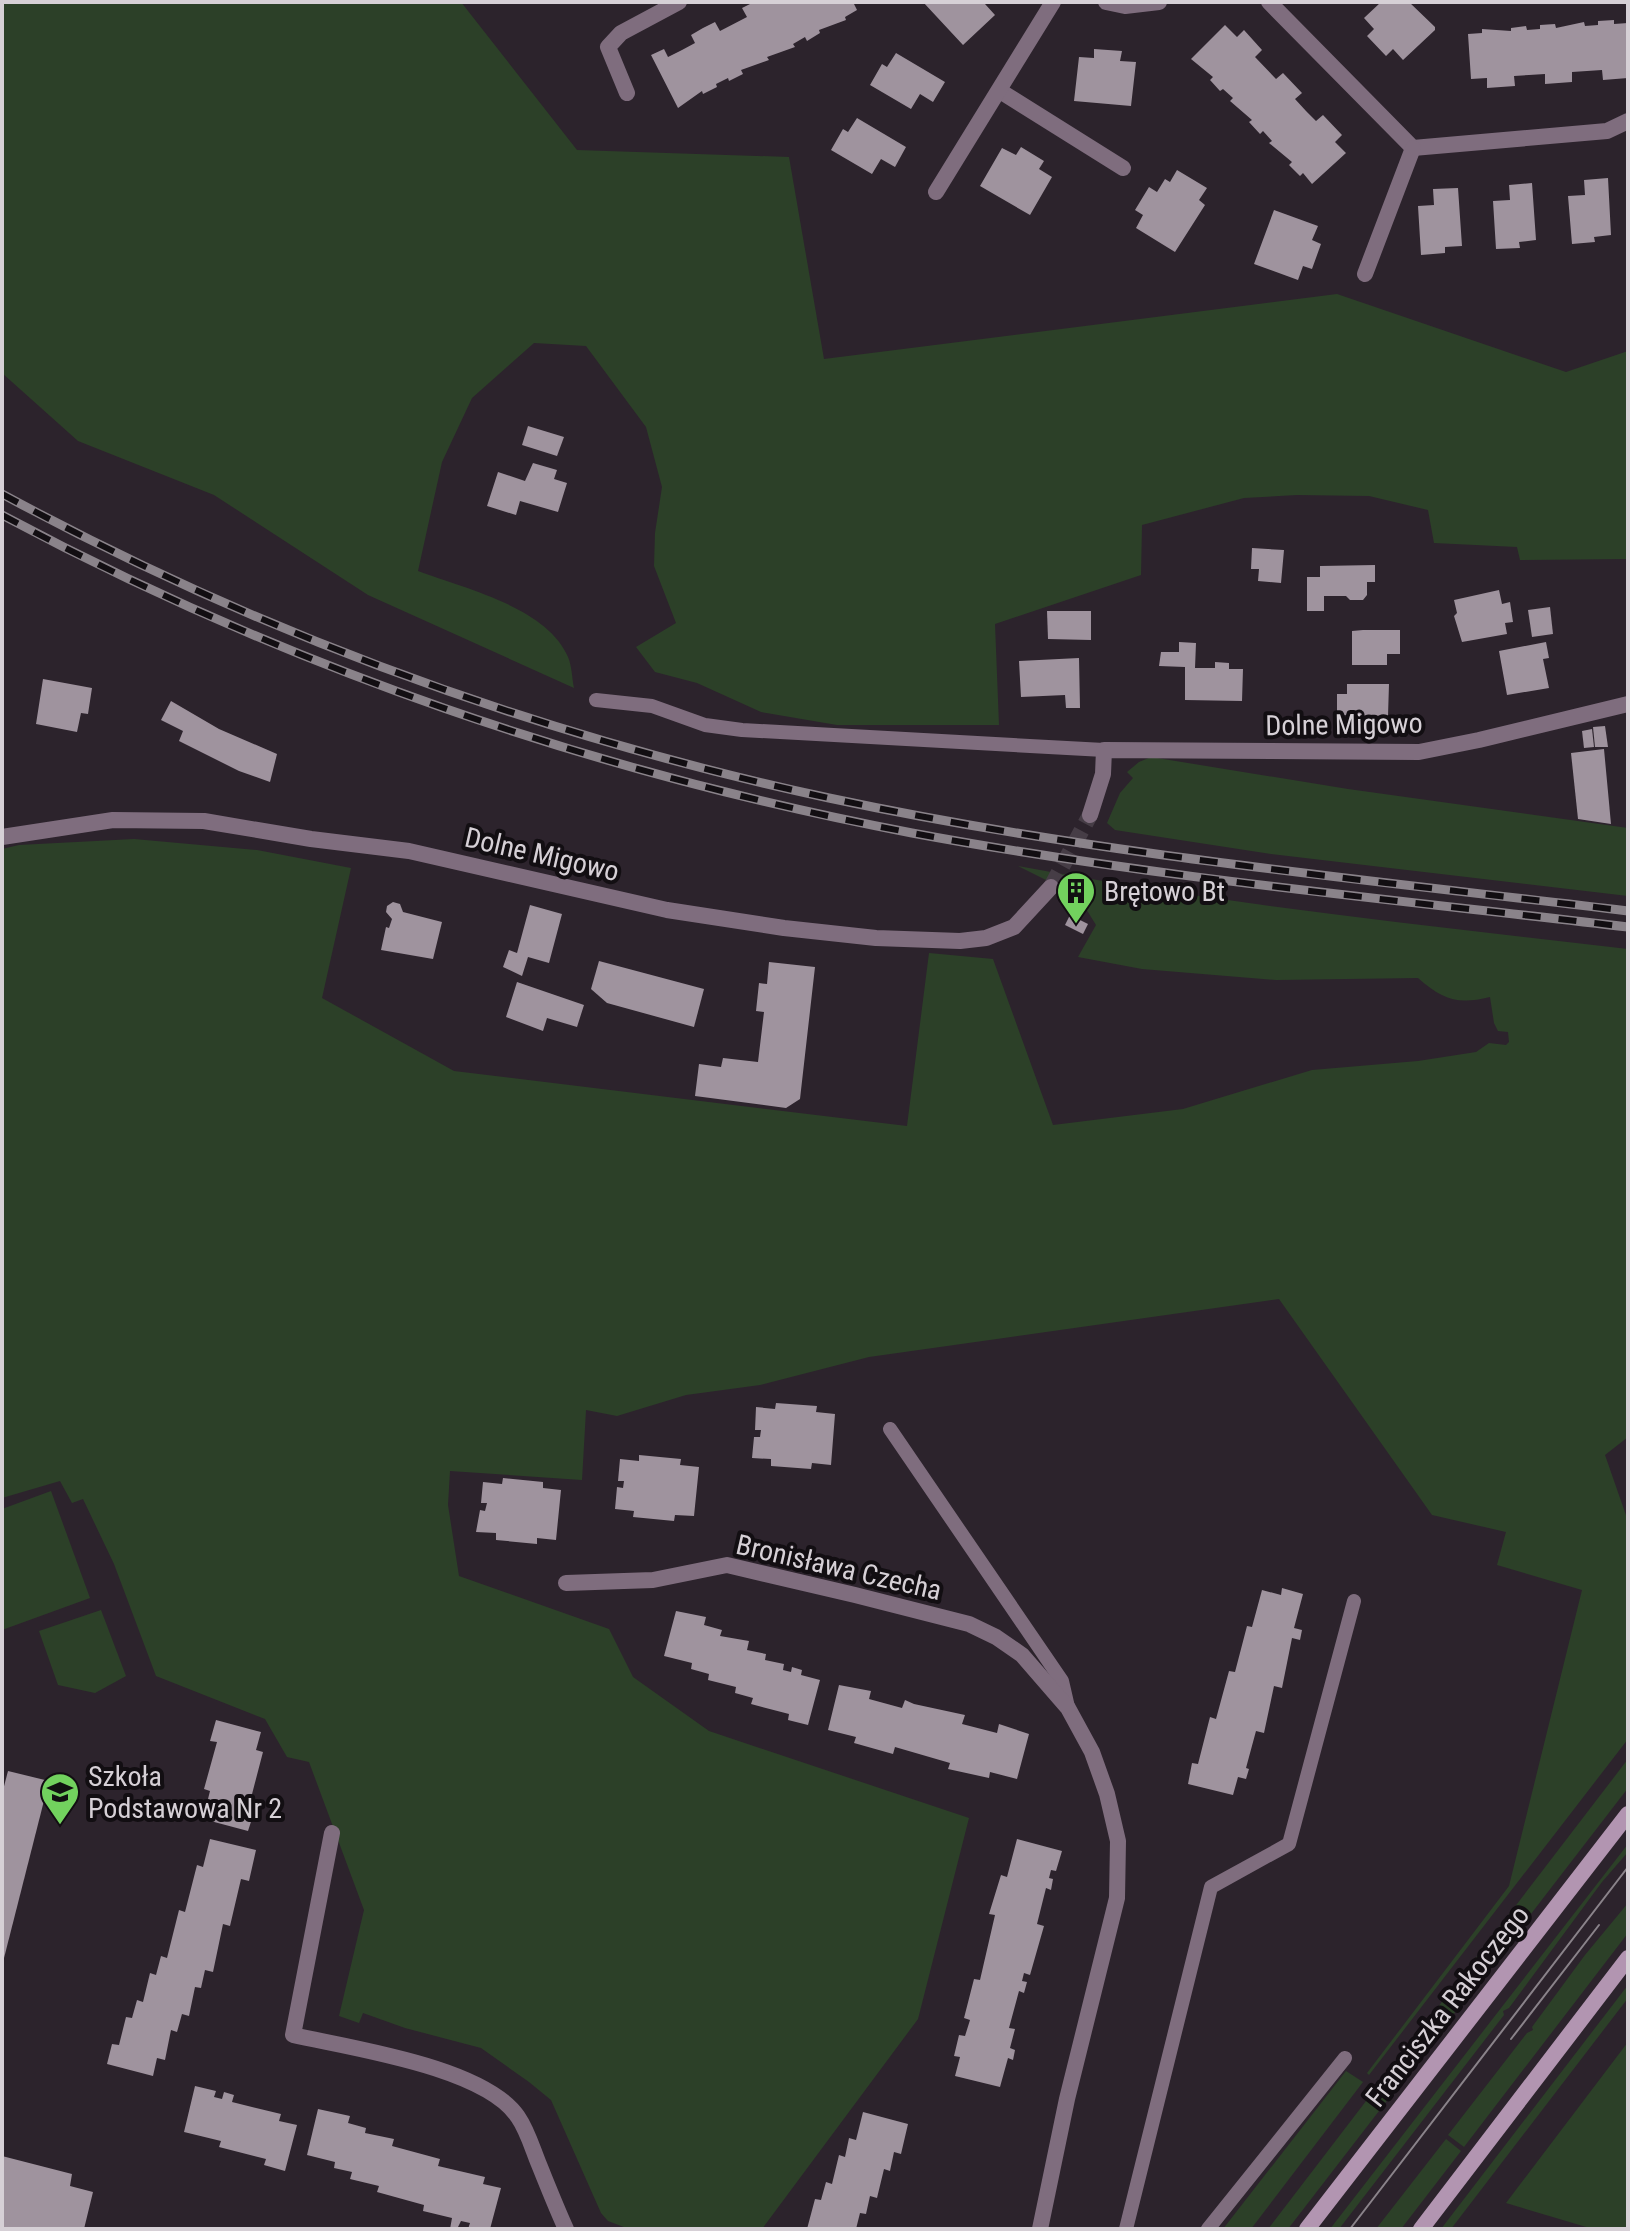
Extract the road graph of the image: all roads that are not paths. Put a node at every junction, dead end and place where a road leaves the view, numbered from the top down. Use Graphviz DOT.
graph roads {
  1 [pos="679,2"];
  2 [pos="1053,2"];
  3 [pos="1106,2"];
  4 [pos="1159,2"];
  5 [pos="1269,2"];
  6 [pos="1000,91"];
  7 [pos="627,93"];
  8 [pos="1628,121"];
  9 [pos="1413,148"];
  10 [pos="1123,168"];
  11 [pos="936,192"];
  12 [pos="1365,274"];
  13 [pos="603,701"];
  14 [pos="1628,704"];
  15 [pos="1104,750"];
  16 [pos="1090,815"];
  17 [pos="2,837"];
  18 [pos="1051,887"];
  19 [pos="890,1429"];
  20 [pos="566,1583"];
  21 [pos="1354,1601"];
  22 [pos="1068,1708"];
  23 [pos="1628,1814"];
  24 [pos="332,1833"];
  25 [pos="1628,1958"];
  26 [pos="1345,2058"];
  27 [pos="566,2229"];
  28 [pos="1040,2229"];
  29 [pos="1126,2229"];
  30 [pos="1208,2229"];
  31 [pos="1307,2229"];
  32 [pos="1421,2229"];
  1 -- 7 [label="street"];
  2 -- 6 [label="street"];
  3 -- 4 [label="street"];
  5 -- 9 [label="street"];
  6 -- 10 [label="street"];
  6 -- 11 [label="street"];
  8 -- 9 [label="street"];
  9 -- 12 [label="street"];
  13 -- 15 [label="lane, Dolne Migowo"];
  14 -- 15 [label="street, Dolne Migowo"];
  15 -- 16 [label="street"];
  17 -- 18 [label="street, Dolne Migowo"];
  19 -- 22 [label="lane, Bronisława Czecha"];
  20 -- 22 [label="street, Bronisława Czecha"];
  21 -- 29 [label="lane"];
  22 -- 28 [label="street, Bronisława Czecha"];
  23 -- 31 [label="main road, Franciszka Rakoczego"];
  24 -- 27 [label="street"];
  25 -- 32 [label="main road"];
  26 -- 30 [label="lane"];
}
